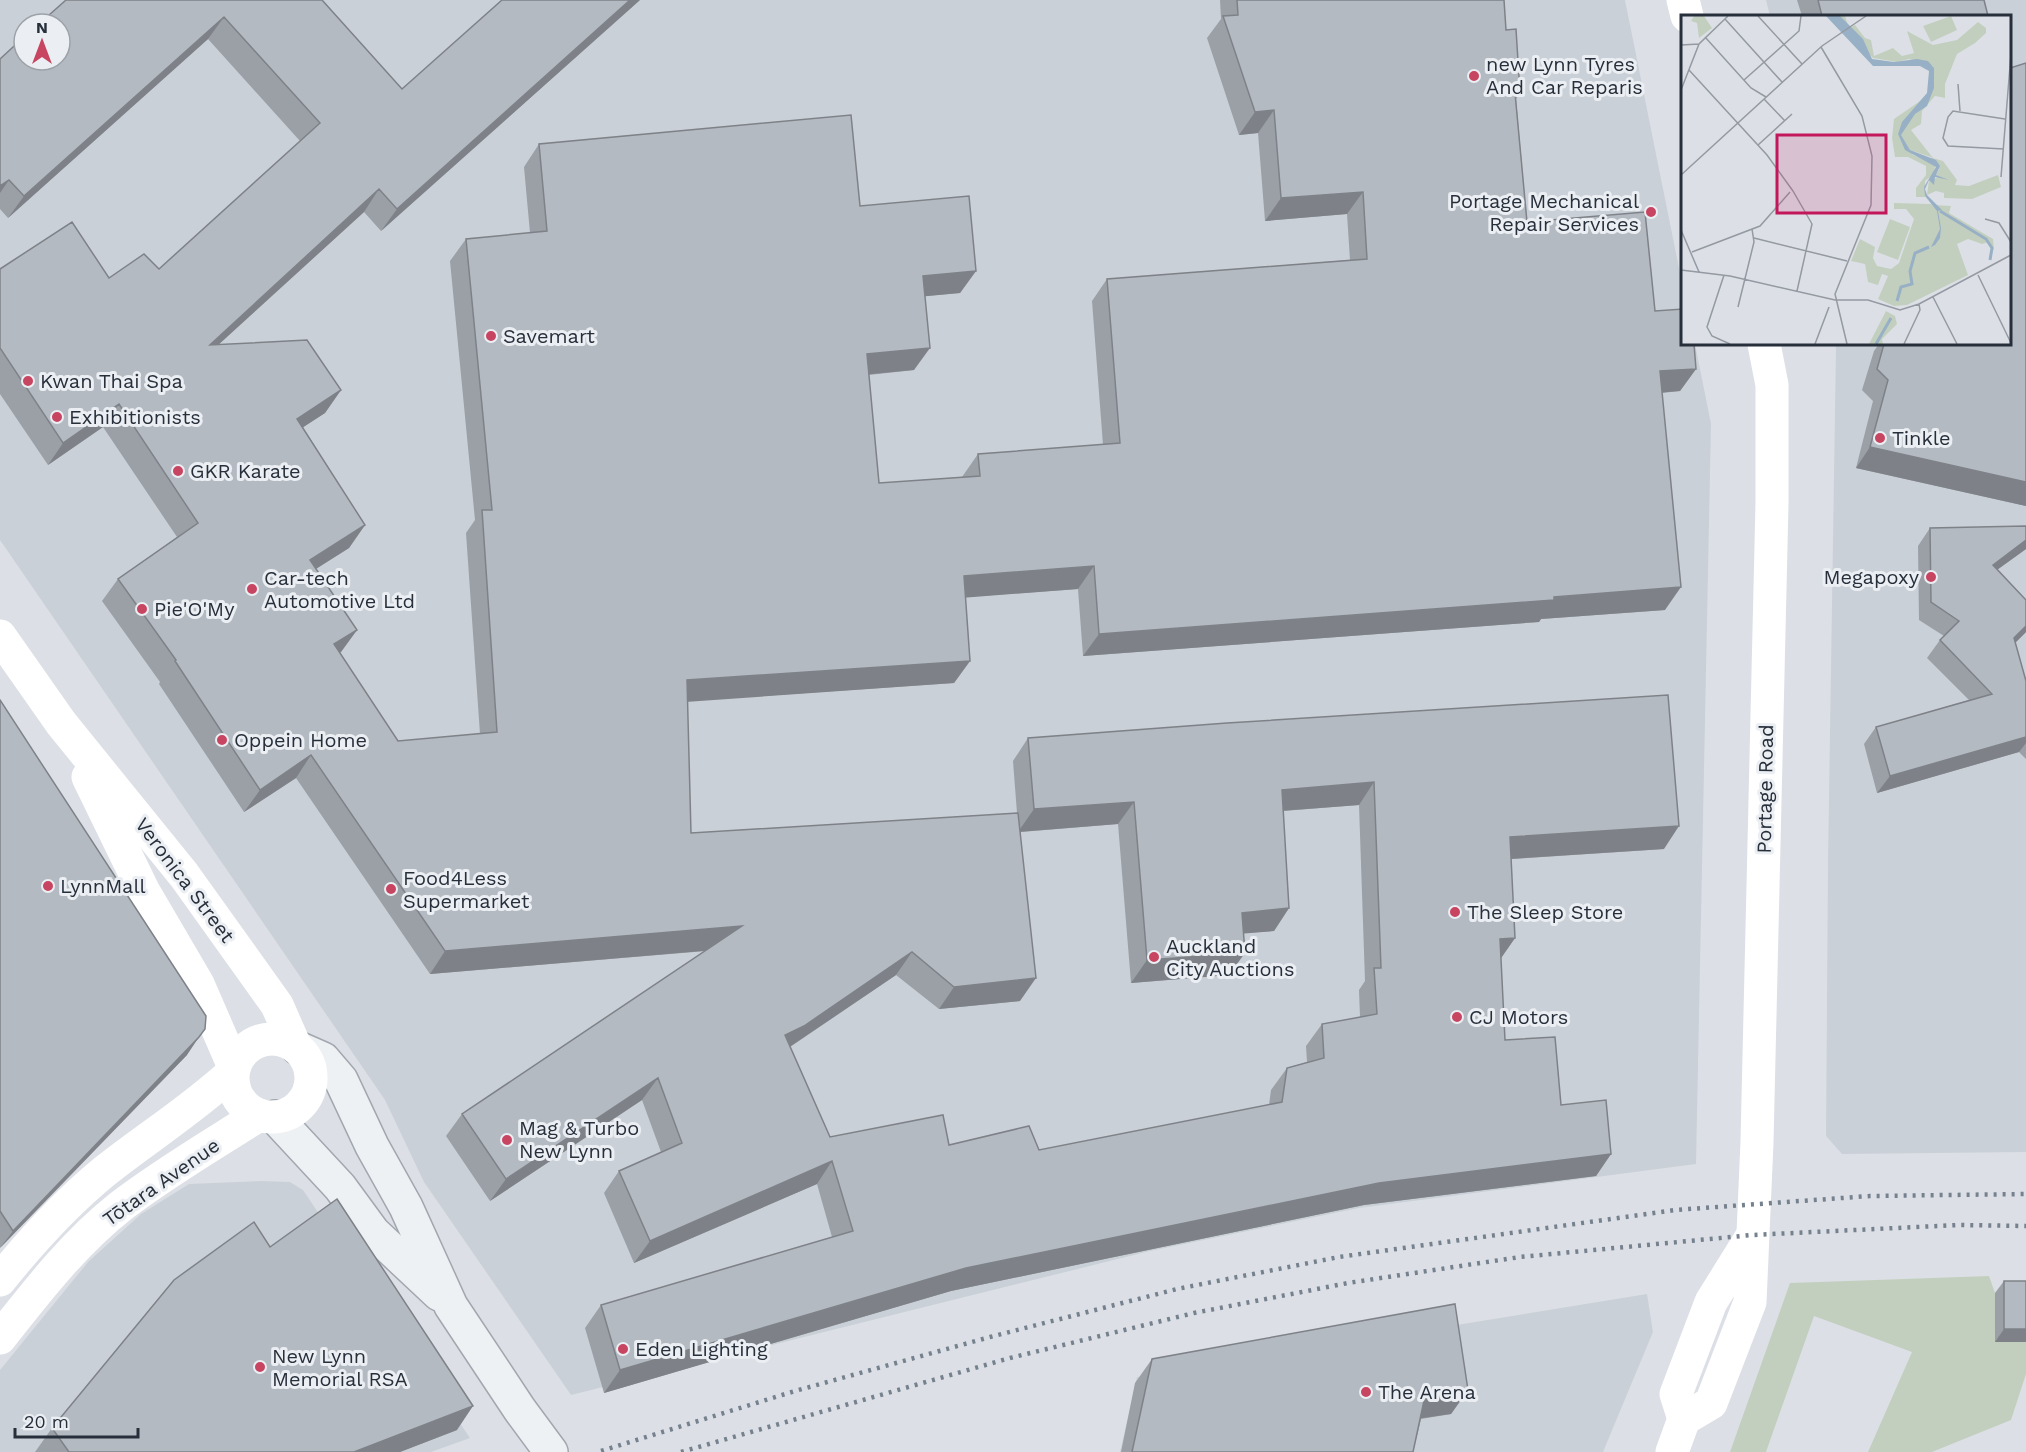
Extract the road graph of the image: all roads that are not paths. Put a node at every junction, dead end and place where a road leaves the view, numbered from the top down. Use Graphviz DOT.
graph roads {
  1 [pos="1683,0"];
  2 [pos="1687,15"];
  3 [pos="1764,345"];
  4 [pos="0,636"];
  5 [pos="61,723"];
  6 [pos="296,1047"];
  7 [pos="233,1070"];
  8 [pos="267,1116"];
  9 [pos="0,1280"];
  10 [pos="451,1306"];
  11 [pos="0,1338"];
  12 [pos="550,1451"];
  13 [pos="1672,1452"];
  1 -- 2 [label="street"];
  3 -- 13 [label="street, Portage Road"];
  4 -- 5 [label="street, Veronica Street"];
  5 -- 6 [label="street, Veronica Street"];
  5 -- 7 [label="street, Veronica Street"];
  6 -- 7 [label="street"];
  6 -- 8 [label="street"];
  6 -- 10 [label="street"];
  7 -- 8 [label="street"];
  7 -- 9 [label="street, Tōtara Avenue"];
  8 -- 10 [label="street"];
  8 -- 11 [label="street, Tōtara Avenue"];
  10 -- 12 [label="street"];
}
